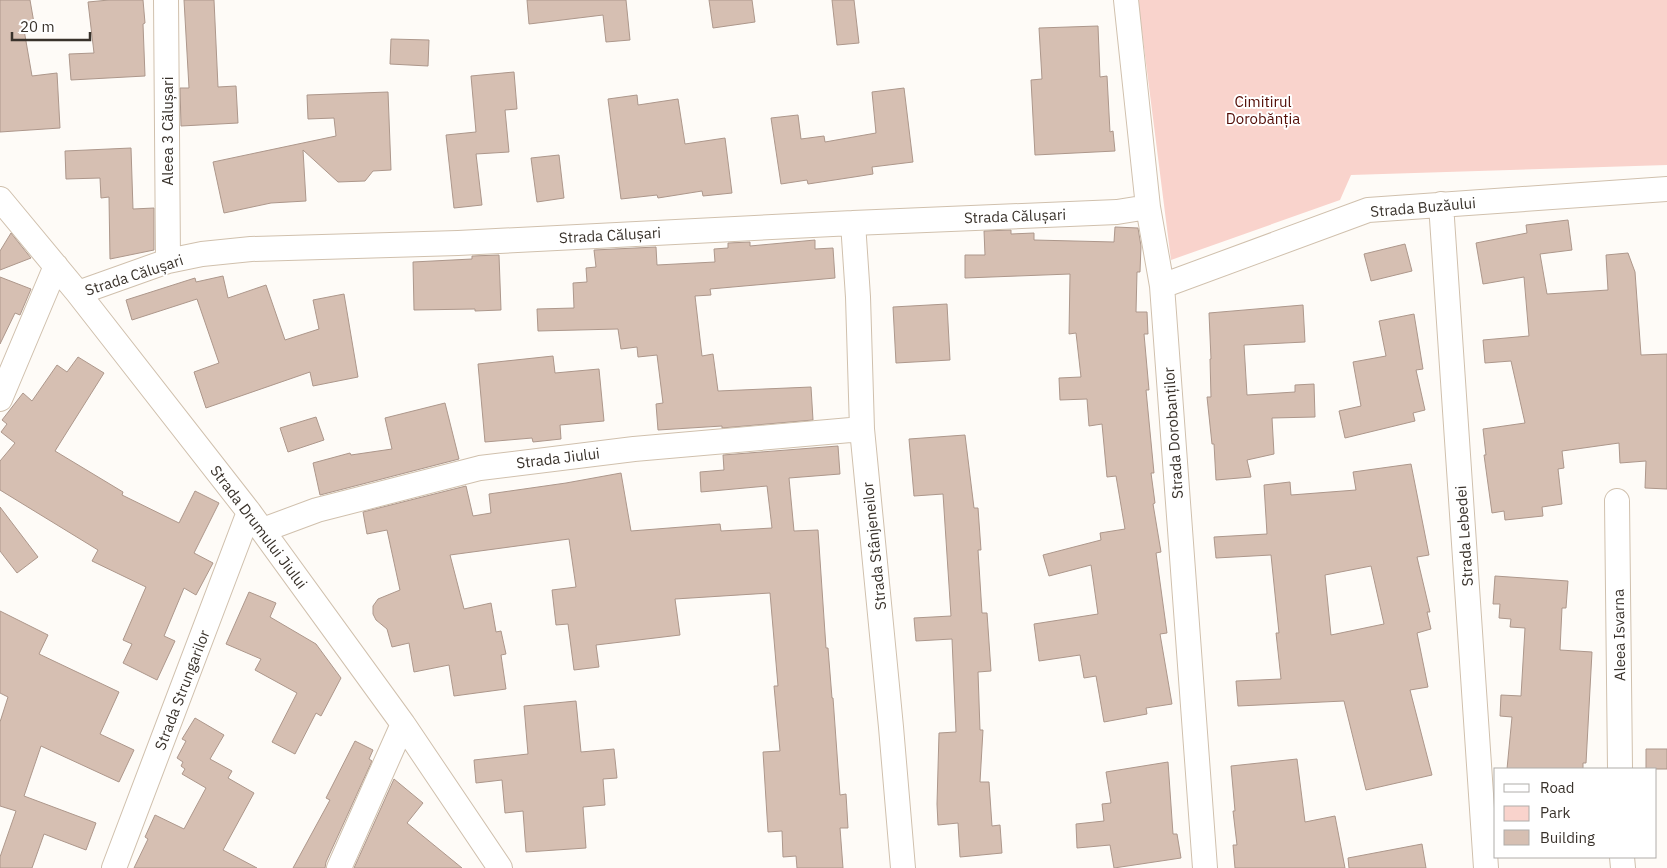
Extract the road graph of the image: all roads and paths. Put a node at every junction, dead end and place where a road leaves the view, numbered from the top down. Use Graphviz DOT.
graph roads {
  1 [pos="166,0"];
  2 [pos="1126,0"];
  3 [pos="1667,189"];
  4 [pos="0,199"];
  5 [pos="1441,204"];
  6 [pos="1148,207"];
  7 [pos="852,223"];
  8 [pos="168,261"];
  9 [pos="56,266"];
  10 [pos="1162,286"];
  11 [pos="78,293"];
  12 [pos="0,399"];
  13 [pos="862,429"];
  14 [pos="1617,501"];
  15 [pos="256,521"];
  16 [pos="403,724"];
  17 [pos="1620,768"];
  18 [pos="114,868"];
  19 [pos="339,868"];
  20 [pos="500,868"];
  21 [pos="903,868"];
  22 [pos="1205,868"];
  23 [pos="1486,868"];
  1 -- 8 [label="street, Aleea 3 Călușari"];
  2 -- 6 [label="street, Strada Dorobanților"];
  3 -- 5 [label="street, Strada Buzăului"];
  4 -- 9 [label="street, Strada Drumului Jiului"];
  5 -- 10 [label="street, Strada Buzăului"];
  5 -- 23 [label="street, Strada Lebedei"];
  6 -- 7 [label="street, Strada Călușari"];
  6 -- 10 [label="street, Strada Dorobanților"];
  7 -- 8 [label="street, Strada Călușari"];
  7 -- 13 [label="street, Strada Stânjeneilor"];
  8 -- 11 [label="street, Strada Călușari"];
  9 -- 11 [label="street, Strada Drumului Jiului"];
  9 -- 12 [label="street"];
  10 -- 22 [label="street, Strada Dorobanților"];
  11 -- 15 [label="street, Strada Drumului Jiului"];
  13 -- 15 [label="street, Strada Jiului"];
  13 -- 21 [label="street, Strada Stânjeneilor"];
  14 -- 17 [label="street, Aleea Isvarna"];
  15 -- 16 [label="street, Strada Drumului Jiului"];
  15 -- 18 [label="street, Strada Strungarilor"];
  16 -- 19 [label="street"];
  16 -- 20 [label="street, Strada Drumului Jiului"];
}
